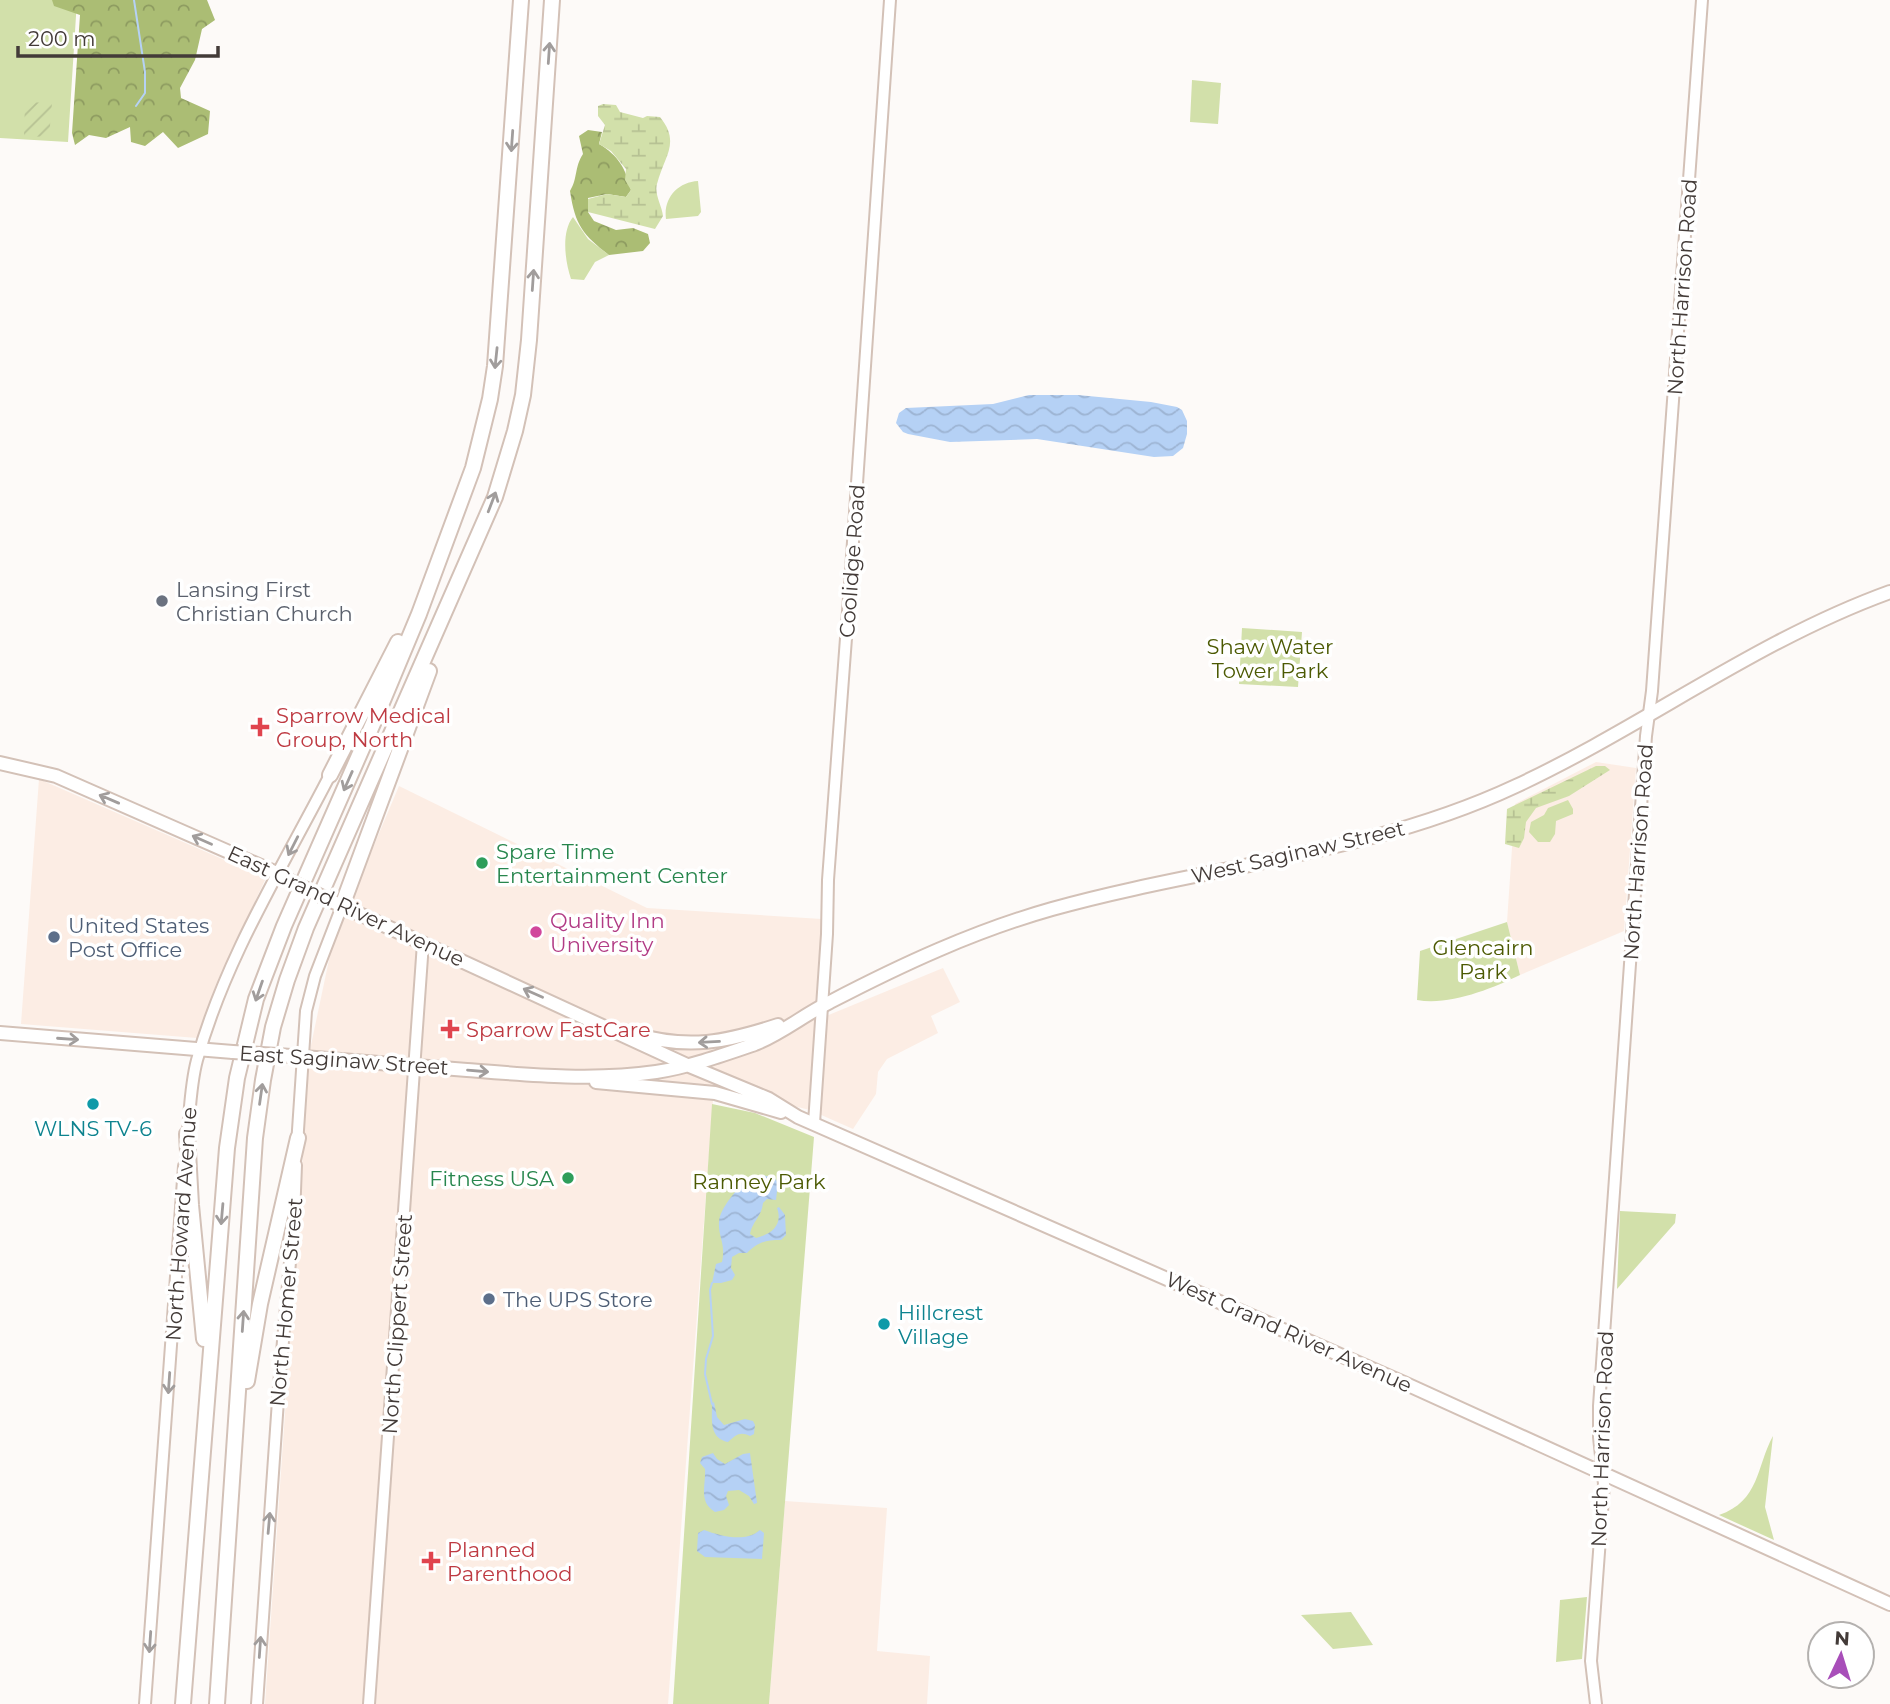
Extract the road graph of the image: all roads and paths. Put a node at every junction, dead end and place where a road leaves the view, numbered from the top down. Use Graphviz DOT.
graph roads {
  1 [pos="522,0"];
  2 [pos="552,0"];
  3 [pos="890,0"];
  4 [pos="1702,0"];
  5 [pos="474,468"];
  6 [pos="466,565"];
  7 [pos="1890,592"];
  8 [pos="1649,713"];
  9 [pos="0,762"];
  10 [pos="330,775"];
  11 [pos="279,874"];
  12 [pos="335,903"];
  13 [pos="424,943"];
  14 [pos="821,1006"];
  15 [pos="798,1018"];
  16 [pos="595,1021"];
  17 [pos="0,1033"];
  18 [pos="200,1050"];
  19 [pos="303,1057"];
  20 [pos="687,1065"];
  21 [pos="416,1066"];
  22 [pos="558,1077"];
  23 [pos="799,1117"];
  24 [pos="814,1123"];
  25 [pos="187,1134"];
  26 [pos="298,1138"];
  27 [pos="201,1460"];
  28 [pos="233,1462"];
  29 [pos="1603,1473"];
  30 [pos="1890,1604"];
  31 [pos="145,1704"];
  32 [pos="183,1704"];
  33 [pos="217,1704"];
  34 [pos="257,1704"];
  35 [pos="369,1704"];
  36 [pos="1596,1704"];
  1 -- 5 [label="highway, one-way"];
  6 -- 2 [label="highway, one-way"];
  3 -- 14 [label="street, Coolidge Road"];
  4 -- 8 [label="street, North Harrison Road"];
  5 -- 10 [label="highway"];
  5 -- 27 [label="highway, one-way"];
  6 -- 12 [label="highway"];
  28 -- 6 [label="highway, one-way"];
  7 -- 8 [label="main road, West Saginaw Street"];
  8 -- 14 [label="main road, West Saginaw Street"];
  8 -- 29 [label="street, North Harrison Road"];
  11 -- 9 [label="main road, East Grand River Avenue, one-way"];
  10 -- 11 [label="street, North Howard Avenue, one-way"];
  11 -- 12 [label="main road, East Grand River Avenue, bridge"];
  11 -- 18 [label="street, North Howard Avenue"];
  12 -- 13 [label="main road, East Grand River Avenue"];
  12 -- 19 [label="street, North Homer Street"];
  16 -- 13 [label="main road, East Grand River Avenue, one-way"];
  13 -- 21 [label="street, North Clippert Street"];
  14 -- 15 [label="main road, West Saginaw Street"];
  14 -- 24 [label="street, Coolidge Road"];
  15 -- 16 [label="main road, one-way"];
  15 -- 20 [label="main road, West Saginaw Street"];
  16 -- 20 [label="main road, East Grand River Avenue"];
  17 -- 18 [label="main road, East Saginaw Street, one-way"];
  18 -- 19 [label="main road, East Saginaw Street, bridge"];
  18 -- 25 [label="street, North Howard Avenue"];
  19 -- 21 [label="main road, East Saginaw Street"];
  19 -- 26 [label="street, North Homer Street"];
  20 -- 22 [label="main road, East Saginaw Street"];
  20 -- 23 [label="main road, West Grand River Avenue"];
  21 -- 22 [label="main road, East Saginaw Street, one-way"];
  21 -- 35 [label="street, North Clippert Street"];
  22 -- 23 [label="main road"];
  23 -- 24 [label="main road, West Grand River Avenue"];
  24 -- 29 [label="main road, West Grand River Avenue"];
  25 -- 27 [label="highway"];
  25 -- 31 [label="street, North Howard Avenue, one-way"];
  26 -- 28 [label="highway"];
  34 -- 26 [label="street, North Homer Street, one-way"];
  27 -- 32 [label="highway"];
  28 -- 33 [label="highway"];
  29 -- 30 [label="main road, West Grand River Avenue"];
  29 -- 36 [label="street, North Harrison Road"];
}
